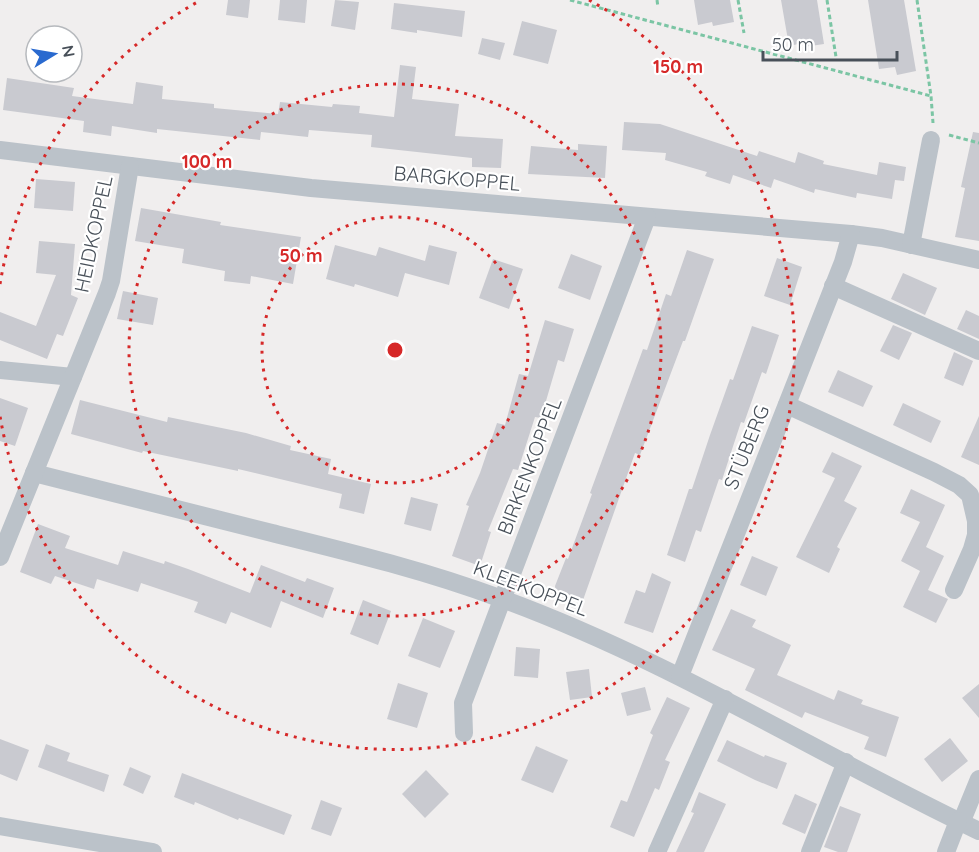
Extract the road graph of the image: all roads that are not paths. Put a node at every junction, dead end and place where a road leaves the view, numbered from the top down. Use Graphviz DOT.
graph roads {
  1 [pos="931,136"];
  2 [pos="0,150"];
  3 [pos="130,166"];
  4 [pos="647,217"];
  5 [pos="850,234"];
  6 [pos="911,245"];
  7 [pos="979,260"];
  8 [pos="834,286"];
  9 [pos="979,351"];
  10 [pos="0,370"];
  11 [pos="74,377"];
  12 [pos="787,405"];
  13 [pos="34,473"];
  14 [pos="0,557"];
  15 [pos="954,590"];
  16 [pos="502,599"];
  17 [pos="680,676"];
  18 [pos="724,699"];
  19 [pos="464,733"];
  20 [pos="846,762"];
  21 [pos="979,779"];
  22 [pos="959,822"];
  23 [pos="0,826"];
  24 [pos="979,831"];
  25 [pos="92,847"];
  26 [pos="153,852"];
  27 [pos="657,852"];
  28 [pos="810,852"];
  29 [pos="946,852"];
  1 -- 6 [label="street"];
  2 -- 3 [label="street, BARGKOPPEL"];
  3 -- 4 [label="street, BARGKOPPEL"];
  3 -- 11 [label="street, HEIDKOPPEL"];
  4 -- 5 [label="street, BARGKOPPEL"];
  4 -- 16 [label="street, BIRKENKOPPEL"];
  5 -- 6 [label="street, BARGKOPPEL"];
  5 -- 8 [label="street, STÜBERG"];
  6 -- 7 [label="street, BARGKOPPEL"];
  8 -- 9 [label="street"];
  8 -- 12 [label="street, STÜBERG"];
  10 -- 11 [label="street"];
  11 -- 13 [label="street, HEIDKOPPEL"];
  12 -- 15 [label="street"];
  12 -- 17 [label="street, STÜBERG"];
  13 -- 14 [label="street, HEIDKOPPEL"];
  13 -- 16 [label="street, KLEEKOPPEL"];
  16 -- 17 [label="street, KLEEKOPPEL"];
  16 -- 19 [label="street, BIRKENKOPPEL"];
  17 -- 18 [label="street, KLEEKOPPEL"];
  18 -- 20 [label="street, KLEEKOPPEL"];
  18 -- 27 [label="street"];
  20 -- 22 [label="street, KLEEKOPPEL"];
  20 -- 28 [label="street"];
  21 -- 22 [label="street"];
  22 -- 24 [label="street, KLEEKOPPEL"];
  22 -- 29 [label="street"];
  23 -- 25 [label="street"];
  25 -- 26 [label="street"];
}
